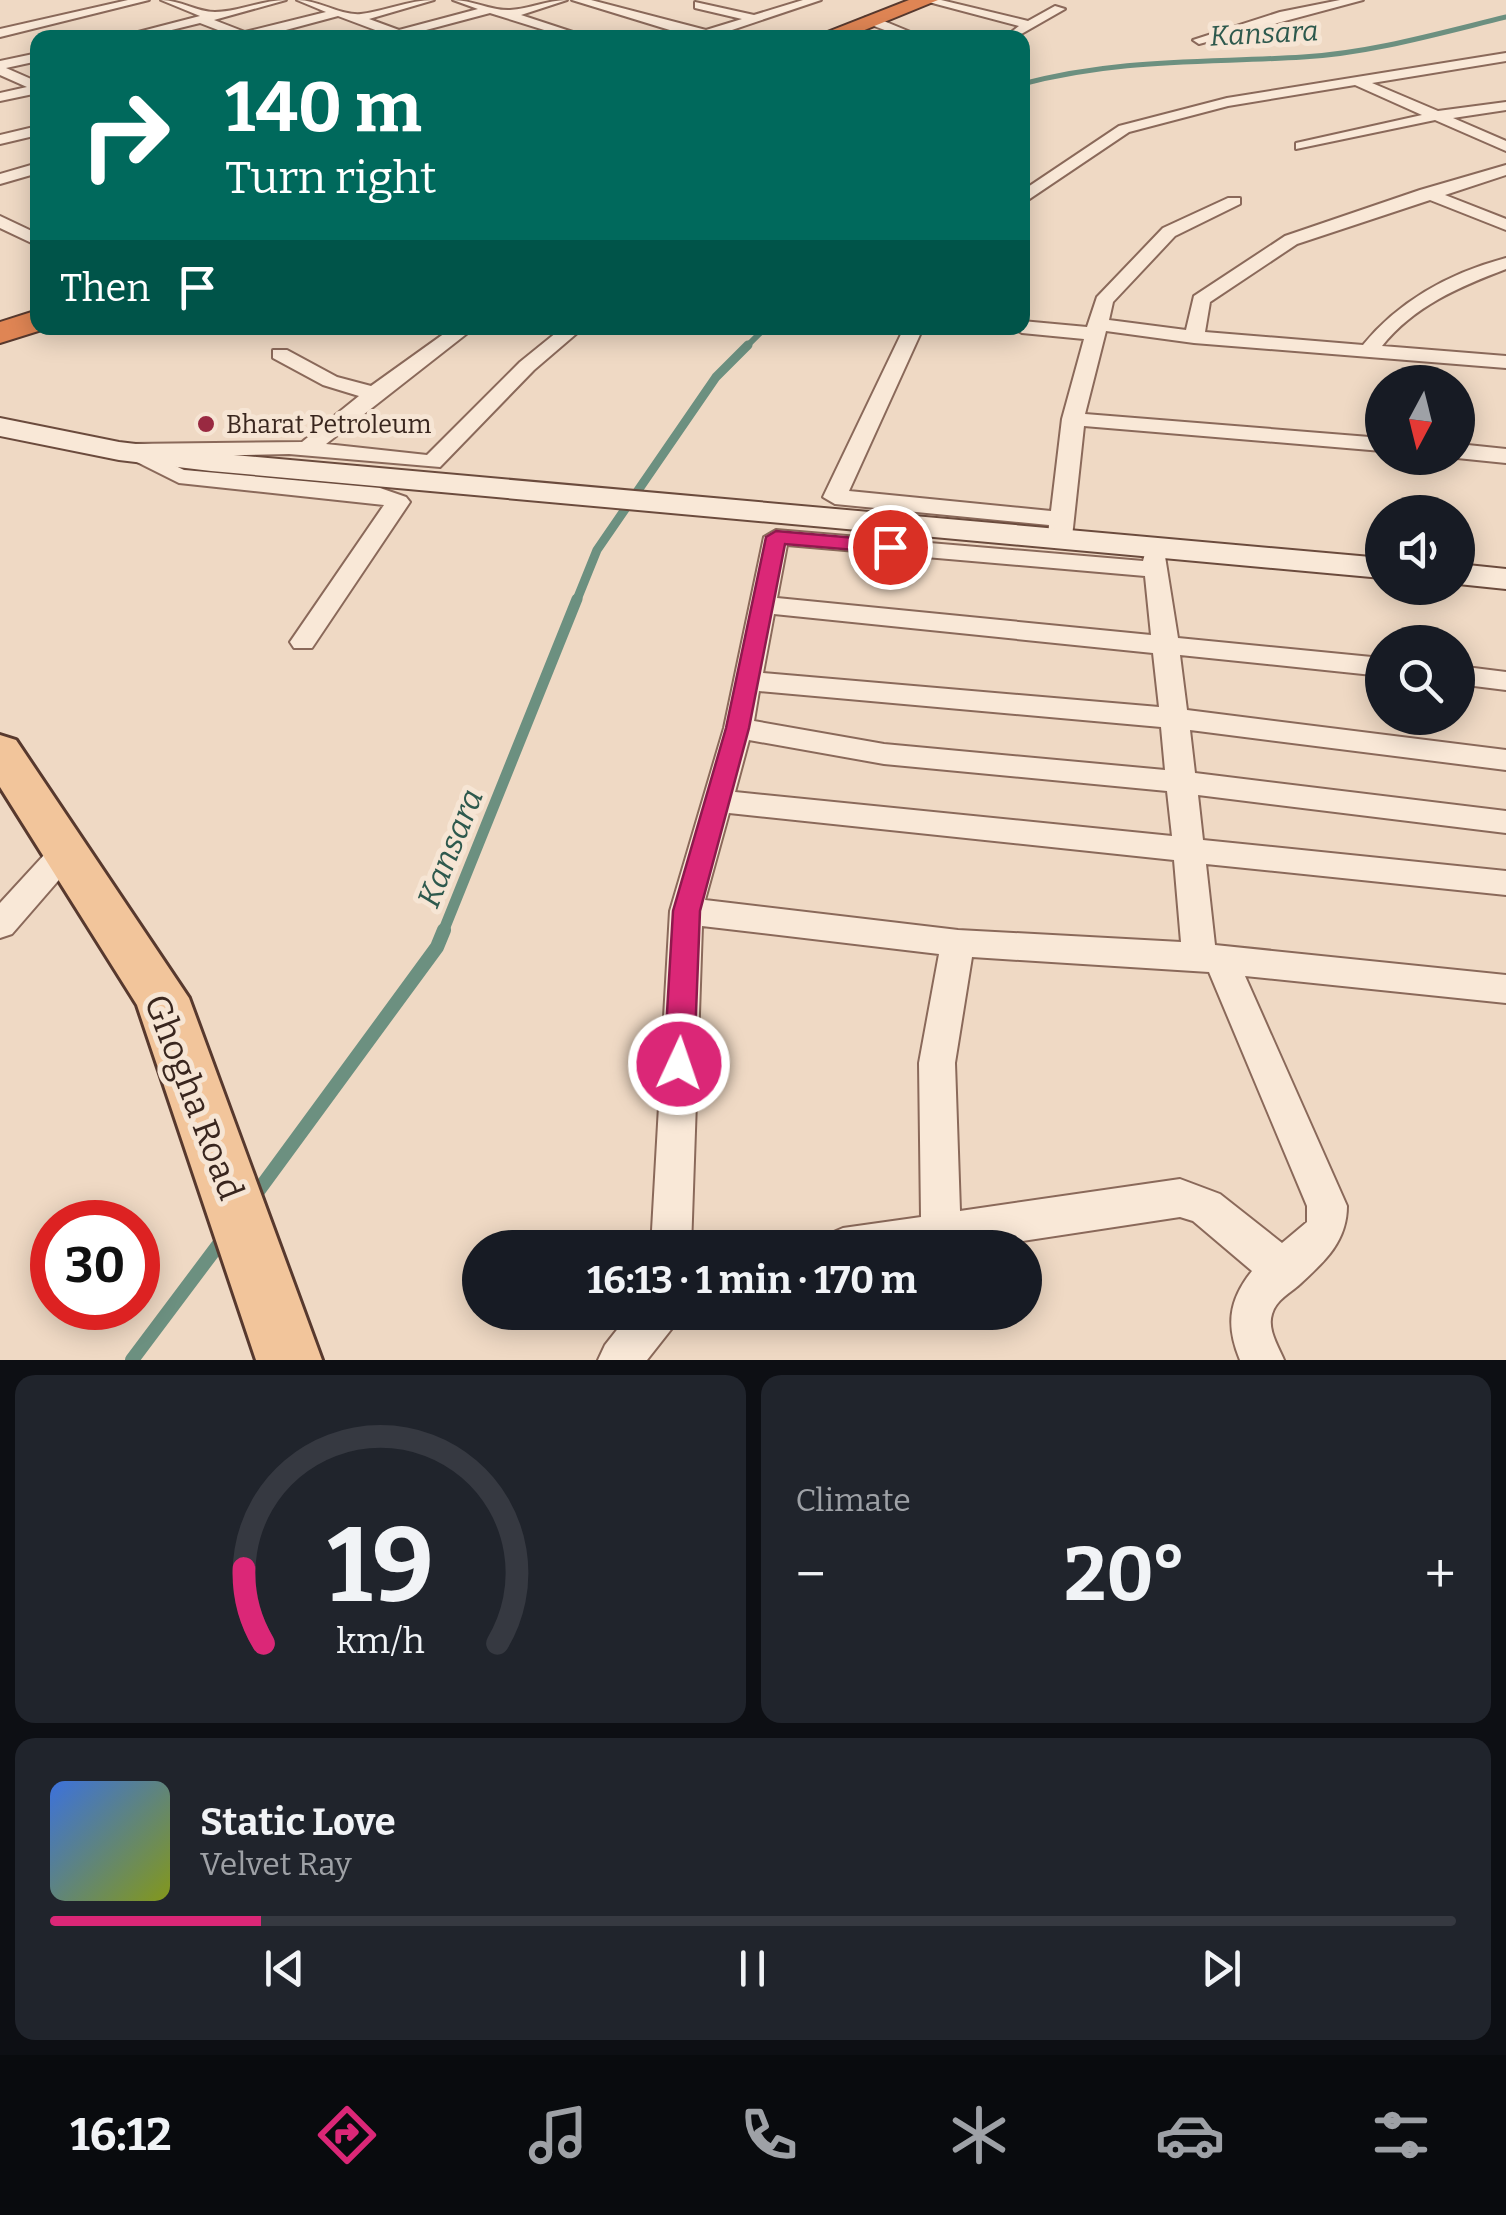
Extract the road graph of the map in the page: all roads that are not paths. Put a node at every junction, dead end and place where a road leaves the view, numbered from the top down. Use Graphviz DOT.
graph roads {
  1 [pos="68,0"];
  2 [pos="143,0"];
  3 [pos="167,0"];
  4 [pos="280,0"];
  5 [pos="428,0"];
  6 [pos="460,0"];
  7 [pos="561,0"];
  8 [pos="578,0"];
  9 [pos="621,0"];
  10 [pos="682,0"];
  11 [pos="716,0"];
  12 [pos="815,0"];
  13 [pos="910,0"];
  14 [pos="927,0"];
  15 [pos="993,0"];
  16 [pos="1357,0"];
  17 [pos="309,2"];
  18 [pos="699,5"];
  19 [pos="335,6"];
  20 [pos="600,6"];
  21 [pos="490,9"];
  22 [pos="964,10"];
  23 [pos="1058,10"];
  24 [pos="94,11"];
  25 [pos="508,14"];
  26 [pos="0,17"];
  27 [pos="111,18"];
  28 [pos="208,18"];
  29 [pos="356,19"];
  30 [pos="754,19"];
  31 [pos="870,20"];
  32 [pos="548,26"];
  33 [pos="24,28"];
  34 [pos="153,30"];
  35 [pos="230,30"];
  36 [pos="264,30"];
  37 [pos="383,30"];
  38 [pos="418,30"];
  39 [pos="534,30"];
  40 [pos="560,30"];
  41 [pos="686,30"];
  42 [pos="724,30"];
  43 [pos="828,30"];
  44 [pos="844,30"];
  45 [pos="897,30"];
  46 [pos="30,31"];
  47 [pos="0,33"];
  48 [pos="1199,40"];
  49 [pos="1506,58"];
  50 [pos="30,59"];
  51 [pos="0,68"];
  52 [pos="1356,81"];
  53 [pos="30,84"];
  54 [pos="30,90"];
  55 [pos="0,97"];
  56 [pos="1506,106"];
  57 [pos="1435,116"];
  58 [pos="30,132"];
  59 [pos="0,140"];
  60 [pos="1301,146"];
  61 [pos="1506,146"];
  62 [pos="30,170"];
  63 [pos="1506,170"];
  64 [pos="0,179"];
  65 [pos="1030,192"];
  66 [pos="1426,193"];
  67 [pos="1234,201"];
  68 [pos="0,220"];
  69 [pos="1506,226"];
  70 [pos="30,233"];
  71 [pos="30,234"];
  72 [pos="0,239"];
  73 [pos="1506,262"];
  74 [pos="30,310"];
  75 [pos="0,320"];
  76 [pos="30,323"];
  77 [pos="1030,327"];
  78 [pos="1096,329"];
  79 [pos="0,334"];
  80 [pos="455,335"];
  81 [pos="565,335"];
  82 [pos="910,335"];
  83 [pos="1194,337"];
  84 [pos="1368,351"];
  85 [pos="280,354"];
  86 [pos="1506,362"];
  87 [pos="375,394"];
  88 [pos="1074,420"];
  89 [pos="0,426"];
  90 [pos="1365,444"];
  91 [pos="307,449"];
  92 [pos="125,452"];
  93 [pos="1475,453"];
  94 [pos="1506,456"];
  95 [pos="1061,529"];
  96 [pos="1156,559"];
  97 [pos="1365,567"];
  98 [pos="1475,576"];
  99 [pos="1506,579"];
  100 [pos="763,605"];
  101 [pos="302,642"];
  102 [pos="1164,644"];
  103 [pos="1365,665"];
  104 [pos="1475,677"];
  105 [pos="748,681"];
  106 [pos="1506,681"];
  107 [pos="1171,718"];
  108 [pos="738,728"];
  109 [pos="0,751"];
  110 [pos="1506,760"];
  111 [pos="1182,782"];
  112 [pos="718,800"];
  113 [pos="1506,822"];
  114 [pos="66,851"];
  115 [pos="1190,851"];
  116 [pos="1506,884"];
  117 [pos="686,911"];
  118 [pos="0,925"];
  119 [pos="958,943"];
  120 [pos="1210,958"];
  121 [pos="1506,989"];
  122 [pos="672,1230"];
  123 [pos="941,1230"];
  124 [pos="948,1230"];
  125 [pos="1284,1271"];
  126 [pos="644,1330"];
  127 [pos="289,1360"];
  128 [pos="620,1360"];
  129 [pos="1262,1360"];
  1 -- 24 [label="street"];
  2 -- 24 [label="street"];
  3 -- 28 [label="street"];
  4 -- 28 [label="street"];
  5 -- 29 [label="street"];
  6 -- 21 [label="street"];
  7 -- 25 [label="street"];
  8 -- 20 [label="street"];
  9 -- 20 [label="street"];
  10 -- 18 [label="street"];
  11 -- 18 [label="street"];
  12 -- 30 [label="street"];
  13 -- 43 [label="highway"];
  14 -- 22 [label="street"];
  14 -- 31 [label="highway"];
  15 -- 22 [label="street"];
  16 -- 48 [label="street"];
  17 -- 19 [label="street"];
  18 -- 30 [label="street"];
  19 -- 29 [label="street"];
  19 -- 36 [label="street"];
  20 -- 41 [label="street"];
  21 -- 25 [label="street"];
  21 -- 38 [label="street"];
  22 -- 23 [label="street"];
  24 -- 27 [label="street"];
  24 -- 33 [label="street"];
  25 -- 32 [label="street"];
  26 -- 33 [label="street"];
  28 -- 34 [label="street"];
  28 -- 35 [label="street"];
  29 -- 37 [label="street"];
  30 -- 42 [label="street"];
  31 -- 44 [label="highway"];
  31 -- 45 [label="street"];
  32 -- 39 [label="street"];
  32 -- 40 [label="street"];
  33 -- 46 [label="street"];
  33 -- 47 [label="street"];
  49 -- 52 [label="street"];
  50 -- 51 [label="street"];
  51 -- 53 [label="street"];
  52 -- 57 [label="street"];
  52 -- 65 [label="street"];
  54 -- 55 [label="street"];
  56 -- 57 [label="street"];
  57 -- 60 [label="street"];
  57 -- 61 [label="street"];
  58 -- 59 [label="street"];
  62 -- 64 [label="street"];
  63 -- 66 [label="street"];
  66 -- 69 [label="street"];
  66 -- 83 [label="street"];
  67 -- 78 [label="street"];
  68 -- 70 [label="street"];
  71 -- 72 [label="street"];
  73 -- 84 [label="street"];
  74 -- 75 [label="highway"];
  76 -- 79 [label="highway"];
  77 -- 78 [label="street"];
  78 -- 83 [label="street"];
  78 -- 88 [label="street"];
  80 -- 87 [label="street"];
  81 -- 91 [label="street"];
  82 -- 95 [label="street"];
  83 -- 84 [label="street"];
  84 -- 86 [label="street"];
  85 -- 87 [label="street"];
  87 -- 91 [label="street"];
  88 -- 90 [label="street"];
  88 -- 95 [label="street"];
  89 -- 92 [label="street"];
  91 -- 92 [label="street"];
  92 -- 95 [label="street"];
  92 -- 101 [label="street"];
  93 -- 94 [label="street"];
  95 -- 96 [label="street"];
  96 -- 97 [label="street"];
  96 -- 100 [label="street"];
  96 -- 102 [label="street"];
  98 -- 99 [label="street"];
  100 -- 102 [label="street"];
  100 -- 105 [label="street"];
  102 -- 103 [label="street"];
  102 -- 107 [label="street"];
  104 -- 106 [label="street"];
  105 -- 107 [label="street"];
  105 -- 108 [label="street"];
  107 -- 110 [label="street"];
  107 -- 111 [label="street"];
  108 -- 111 [label="street"];
  108 -- 112 [label="street"];
  109 -- 114 [label="main road, Ghogha Road"];
  111 -- 113 [label="street"];
  111 -- 115 [label="street"];
  112 -- 115 [label="street"];
  112 -- 117 [label="street"];
  114 -- 118 [label="street"];
  114 -- 127 [label="main road, Ghogha Road"];
  115 -- 116 [label="street"];
  115 -- 120 [label="street"];
  117 -- 119 [label="street"];
  117 -- 122 [label="street"];
  119 -- 120 [label="street"];
  119 -- 123 [label="street"];
  120 -- 121 [label="street"];
  120 -- 125 [label="street"];
  124 -- 125 [label="street"];
  125 -- 129 [label="street"];
  126 -- 128 [label="street"];
}
